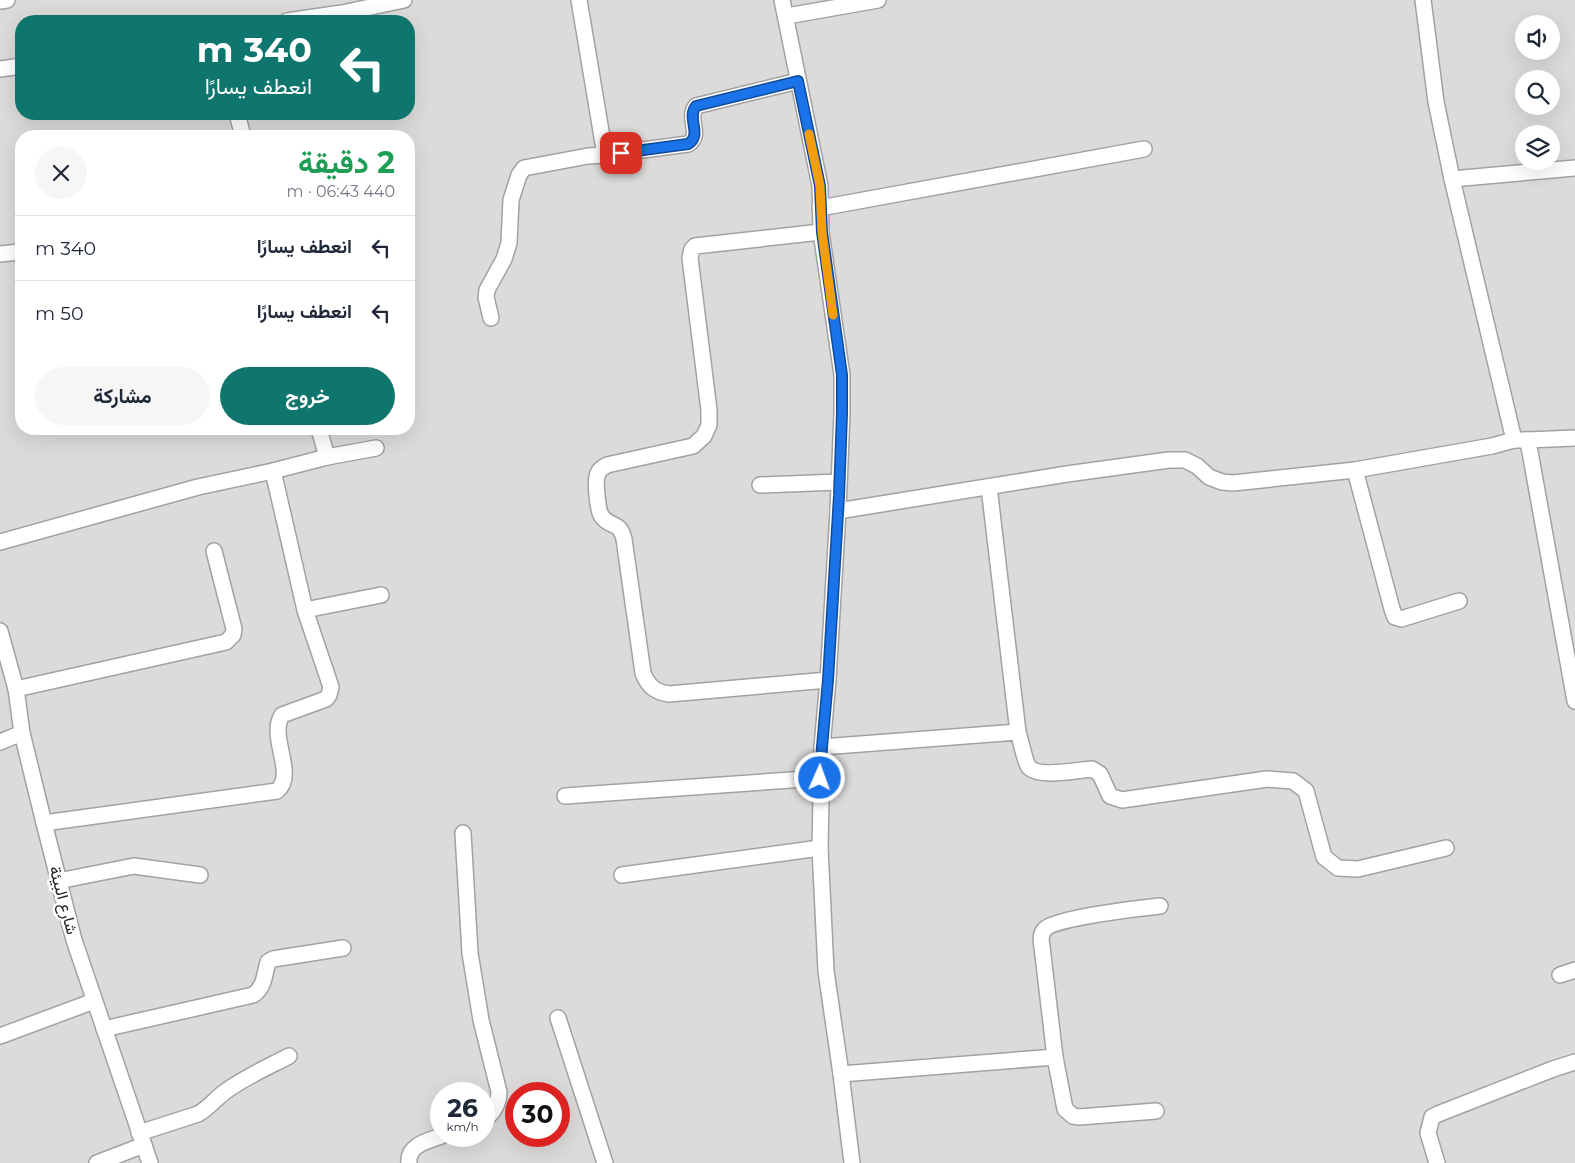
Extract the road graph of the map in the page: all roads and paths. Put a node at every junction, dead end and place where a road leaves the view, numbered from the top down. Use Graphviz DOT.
graph roads {
  1 [pos="7,0"];
  2 [pos="404,0"];
  3 [pos="580,0"];
  4 [pos="782,0"];
  5 [pos="878,0"];
  6 [pos="1423,0"];
  7 [pos="0,1"];
  8 [pos="328,15"];
  9 [pos="787,16"];
  10 [pos="15,67"];
  11 [pos="0,69"];
  12 [pos="798,81"];
  13 [pos="1144,149"];
  14 [pos="605,155"];
  15 [pos="1575,168"];
  16 [pos="1452,179"];
  17 [pos="820,208"];
  18 [pos="822,232"];
  19 [pos="15,252"];
  20 [pos="0,254"];
  21 [pos="491,318"];
  22 [pos="322,435"];
  23 [pos="1575,438"];
  24 [pos="1521,440"];
  25 [pos="376,448"];
  26 [pos="327,457"];
  27 [pos="1355,470"];
  28 [pos="273,471"];
  29 [pos="839,482"];
  30 [pos="760,485"];
  31 [pos="989,487"];
  32 [pos="838,511"];
  33 [pos="0,542"];
  34 [pos="214,551"];
  35 [pos="380,595"];
  36 [pos="1459,601"];
  37 [pos="305,610"];
  38 [pos="0,631"];
  39 [pos="828,680"];
  40 [pos="16,689"];
  41 [pos="1575,701"];
  42 [pos="1018,732"];
  43 [pos="22,733"];
  44 [pos="0,742"];
  45 [pos="822,747"];
  46 [pos="820,778"];
  47 [pos="565,796"];
  48 [pos="44,823"];
  49 [pos="463,833"];
  50 [pos="820,848"];
  51 [pos="1446,848"];
  52 [pos="200,875"];
  53 [pos="622,875"];
  54 [pos="58,881"];
  55 [pos="1160,906"];
  56 [pos="343,948"];
  57 [pos="1575,970"];
  58 [pos="1560,975"];
  59 [pos="94,1001"];
  60 [pos="558,1018"];
  61 [pos="104,1029"];
  62 [pos="0,1036"];
  63 [pos="289,1056"];
  64 [pos="1055,1057"];
  65 [pos="1575,1062"];
  66 [pos="841,1074"];
  67 [pos="495,1109"];
  68 [pos="1156,1111"];
  69 [pos="142,1139"];
  70 [pos="430,1140"];
  71 [pos="97,1163"];
  72 [pos="150,1163"];
  73 [pos="409,1163"];
  74 [pos="605,1163"];
  75 [pos="852,1163"];
  76 [pos="1437,1163"];
  1 -- 7 [label="street"];
  2 -- 8 [label="street"];
  3 -- 14 [label="street"];
  4 -- 9 [label="street"];
  5 -- 9 [label="street"];
  6 -- 16 [label="street"];
  9 -- 12 [label="street"];
  10 -- 11 [label="street"];
  12 -- 14 [label="street"];
  12 -- 17 [label="street"];
  13 -- 17 [label="street"];
  14 -- 21 [label="street"];
  15 -- 16 [label="street"];
  16 -- 24 [label="street"];
  17 -- 18 [label="street"];
  18 -- 29 [label="street"];
  18 -- 39 [label="street"];
  19 -- 20 [label="street"];
  22 -- 26 [label="street"];
  23 -- 24 [label="street"];
  24 -- 27 [label="street"];
  24 -- 41 [label="street"];
  25 -- 26 [label="street"];
  26 -- 28 [label="street"];
  27 -- 31 [label="street"];
  27 -- 36 [label="street"];
  28 -- 33 [label="street"];
  28 -- 37 [label="street"];
  29 -- 30 [label="street"];
  29 -- 32 [label="street"];
  31 -- 32 [label="street"];
  31 -- 42 [label="street"];
  32 -- 39 [label="street"];
  34 -- 40 [label="street"];
  35 -- 37 [label="street"];
  37 -- 48 [label="street"];
  38 -- 40 [label="street, شارع البيئة"];
  39 -- 45 [label="street"];
  40 -- 43 [label="street, شارع البيئة"];
  42 -- 45 [label="street"];
  42 -- 51 [label="street"];
  43 -- 44 [label="street"];
  43 -- 48 [label="street, شارع البيئة"];
  45 -- 46 [label="street"];
  46 -- 47 [label="street"];
  46 -- 50 [label="street"];
  48 -- 54 [label="street, شارع البيئة"];
  49 -- 67 [label="street"];
  50 -- 53 [label="street"];
  50 -- 66 [label="street"];
  52 -- 54 [label="street"];
  54 -- 59 [label="street, شارع البيئة"];
  55 -- 64 [label="street"];
  56 -- 61 [label="street"];
  57 -- 58 [label="street"];
  59 -- 61 [label="street, شارع البيئة"];
  59 -- 62 [label="street"];
  60 -- 74 [label="street"];
  61 -- 69 [label="street, شارع البيئة"];
  63 -- 69 [label="street"];
  64 -- 66 [label="street"];
  64 -- 68 [label="street"];
  65 -- 76 [label="street"];
  66 -- 75 [label="street"];
  69 -- 71 [label="street"];
  69 -- 72 [label="street, شارع البيئة"];
  70 -- 73 [label="street"];
}
